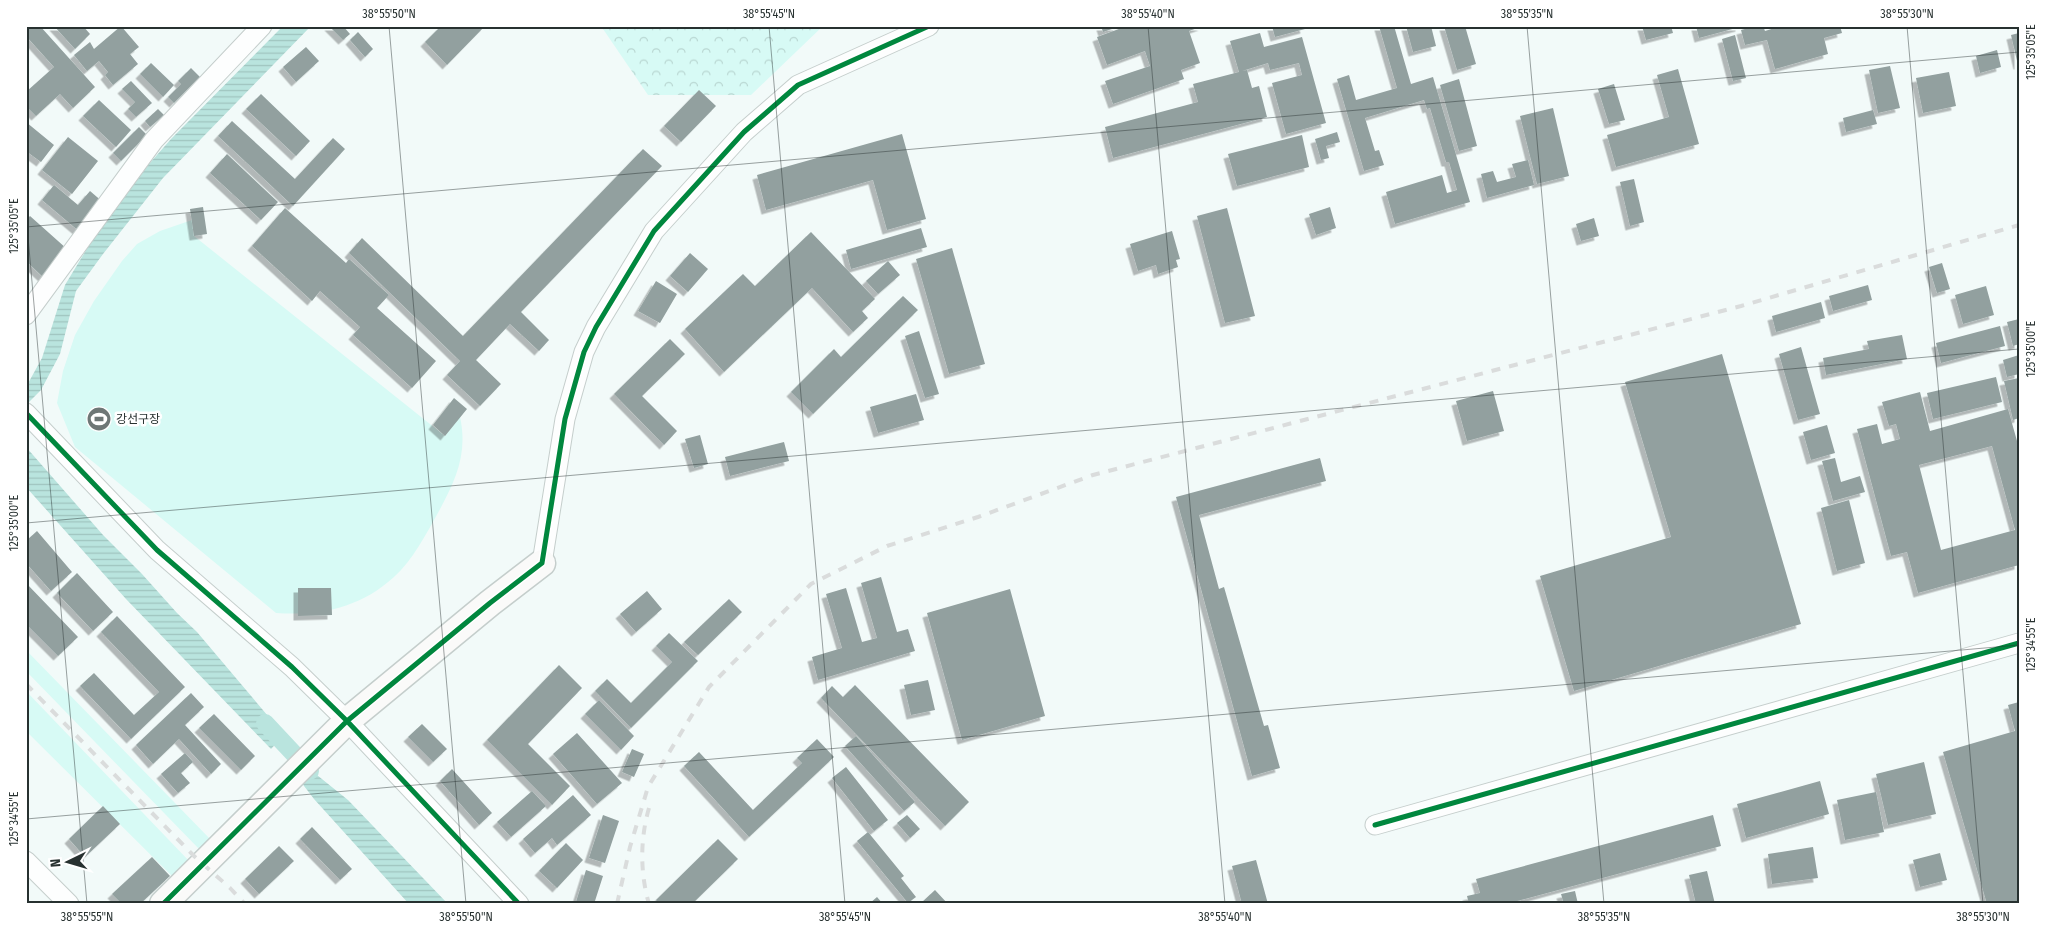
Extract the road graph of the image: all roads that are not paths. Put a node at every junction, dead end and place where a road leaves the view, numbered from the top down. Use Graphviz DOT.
graph roads {
  1 [pos="262,26"];
  2 [pos="929,26"];
  3 [pos="26,315"];
  4 [pos="26,413"];
  5 [pos="542,563"];
  6 [pos="2019,643"];
  7 [pos="338,730"];
  8 [pos="1375,825"];
  9 [pos="26,861"];
  10 [pos="69,904"];
  11 [pos="163,904"];
  12 [pos="519,904"];
  1 -- 3 [label="street"];
  2 -- 5 [label="street"];
  4 -- 7 [label="street"];
  5 -- 7 [label="street"];
  6 -- 8 [label="street"];
  7 -- 11 [label="street"];
  7 -- 12 [label="street"];
  9 -- 10 [label="street"];
}
